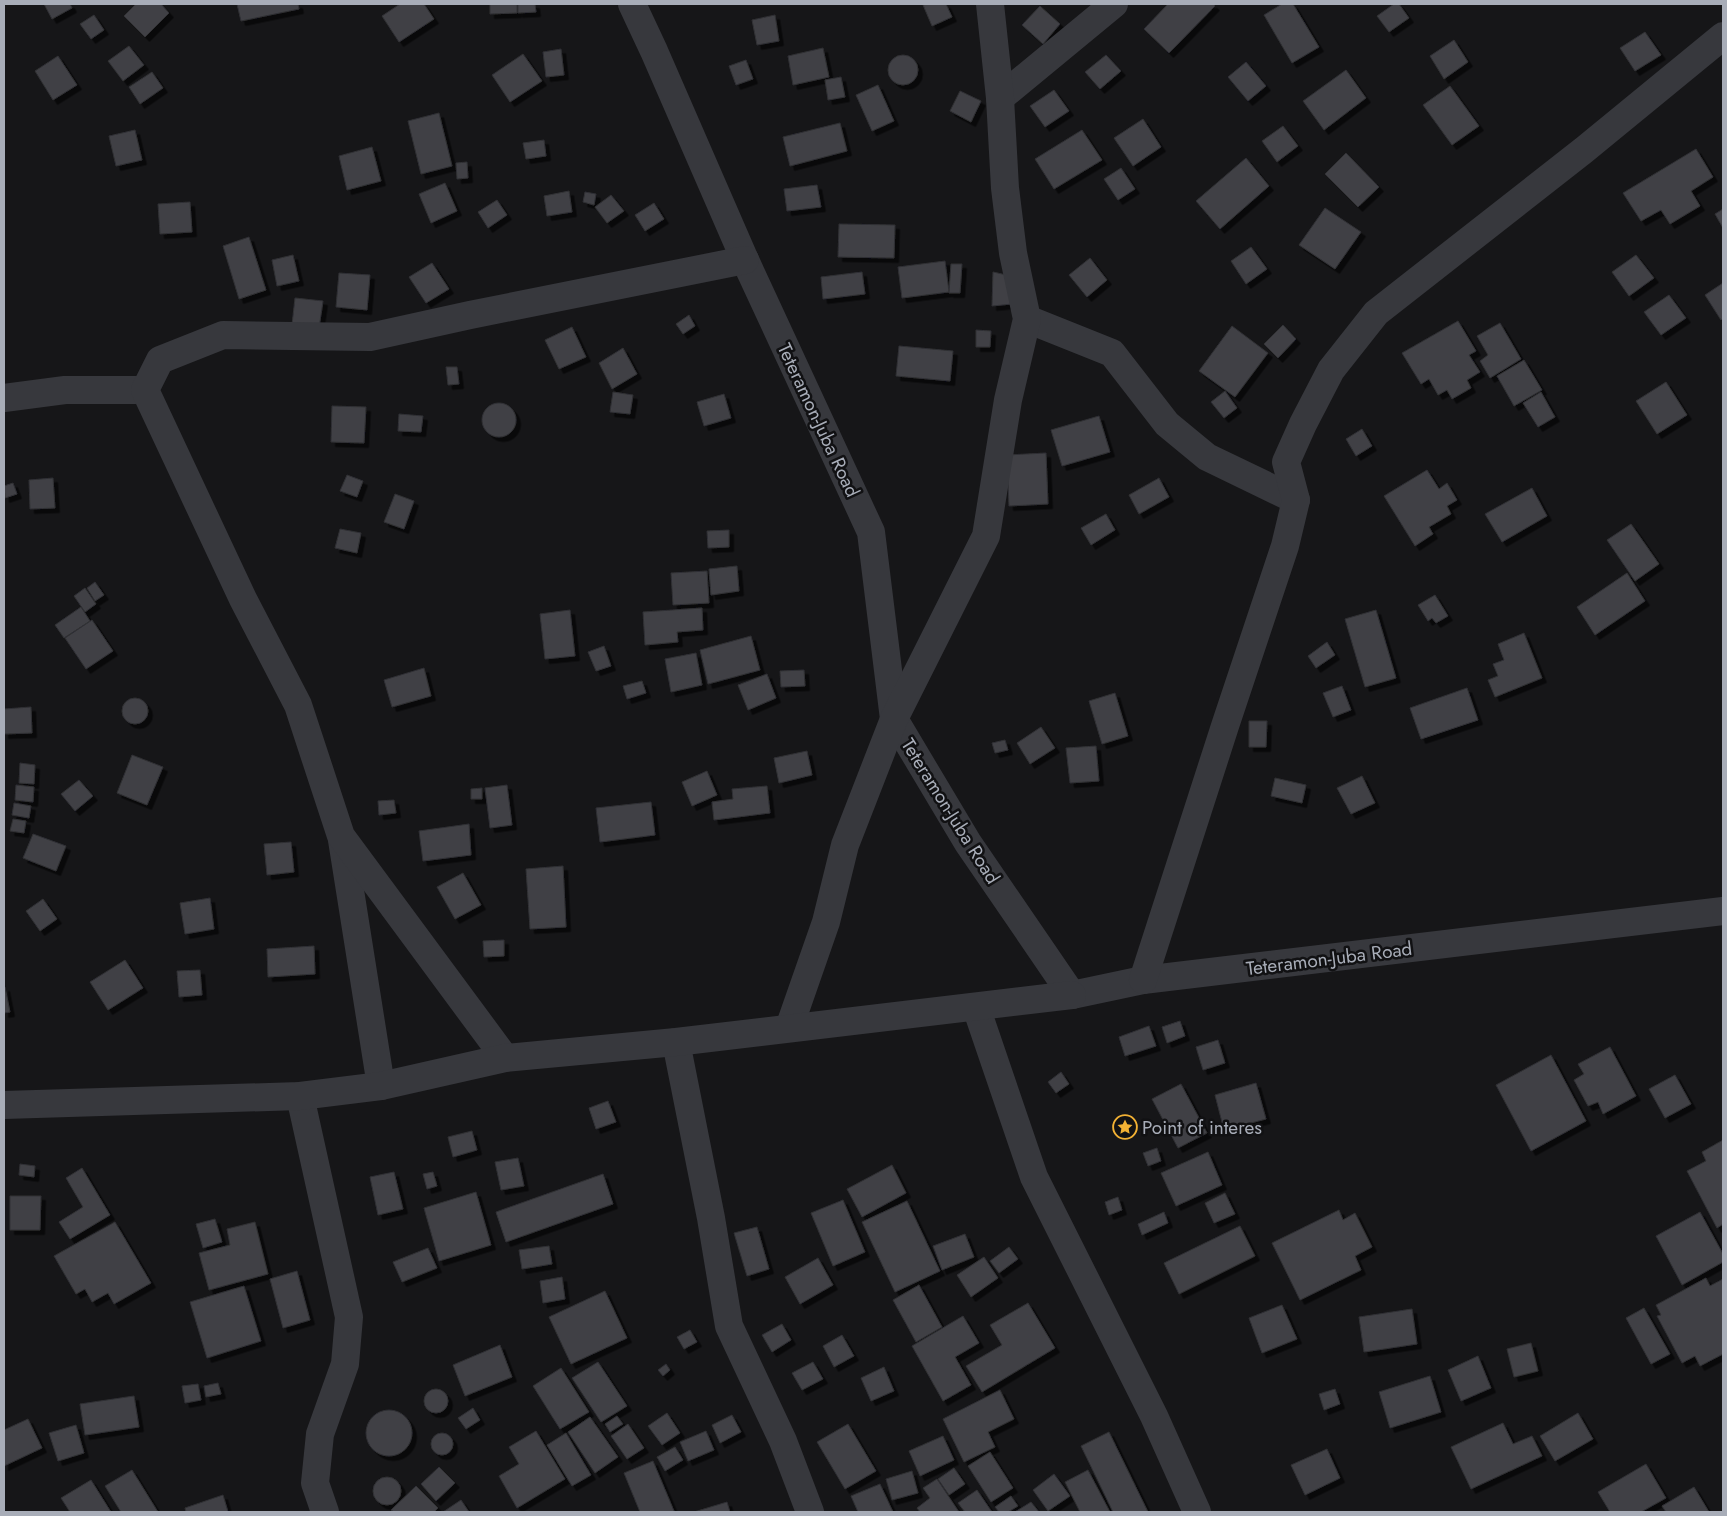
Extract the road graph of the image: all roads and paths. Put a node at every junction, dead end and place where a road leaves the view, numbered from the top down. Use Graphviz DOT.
graph roads {
  1 [pos="632,4"];
  2 [pos="990,4"];
  3 [pos="1114,4"];
  4 [pos="1723,36"];
  5 [pos="1000,98"];
  6 [pos="744,260"];
  7 [pos="1027,319"];
  8 [pos="145,390"];
  9 [pos="4,398"];
  10 [pos="1296,500"];
  11 [pos="894,719"];
  12 [pos="341,836"];
  13 [pos="1723,911"];
  14 [pos="1143,980"];
  15 [pos="1072,995"];
  16 [pos="976,1007"];
  17 [pos="789,1028"];
  18 [pos="676,1042"];
  19 [pos="505,1058"];
  20 [pos="381,1086"];
  21 [pos="300,1096"];
  22 [pos="4,1105"];
  23 [pos="324,1512"];
  24 [pos="810,1512"];
  25 [pos="1197,1512"];
  1 -- 6 [label="street, Teteramon-Juba Road"];
  2 -- 5 [label="street"];
  3 -- 5 [label="street"];
  4 -- 10 [label="street"];
  5 -- 7 [label="street"];
  6 -- 8 [label="street"];
  6 -- 11 [label="street, Teteramon-Juba Road"];
  7 -- 10 [label="street"];
  7 -- 11 [label="street"];
  8 -- 9 [label="street"];
  8 -- 12 [label="street"];
  10 -- 14 [label="street"];
  11 -- 15 [label="street, Teteramon-Juba Road"];
  11 -- 17 [label="street"];
  12 -- 19 [label="street"];
  12 -- 20 [label="street"];
  13 -- 14 [label="street, Teteramon-Juba Road"];
  14 -- 15 [label="street, Teteramon-Juba Road"];
  15 -- 16 [label="street"];
  16 -- 17 [label="street"];
  16 -- 25 [label="street"];
  17 -- 18 [label="street"];
  18 -- 19 [label="street"];
  18 -- 24 [label="street"];
  19 -- 20 [label="street"];
  20 -- 21 [label="street"];
  21 -- 22 [label="street"];
  21 -- 23 [label="street"];
}
